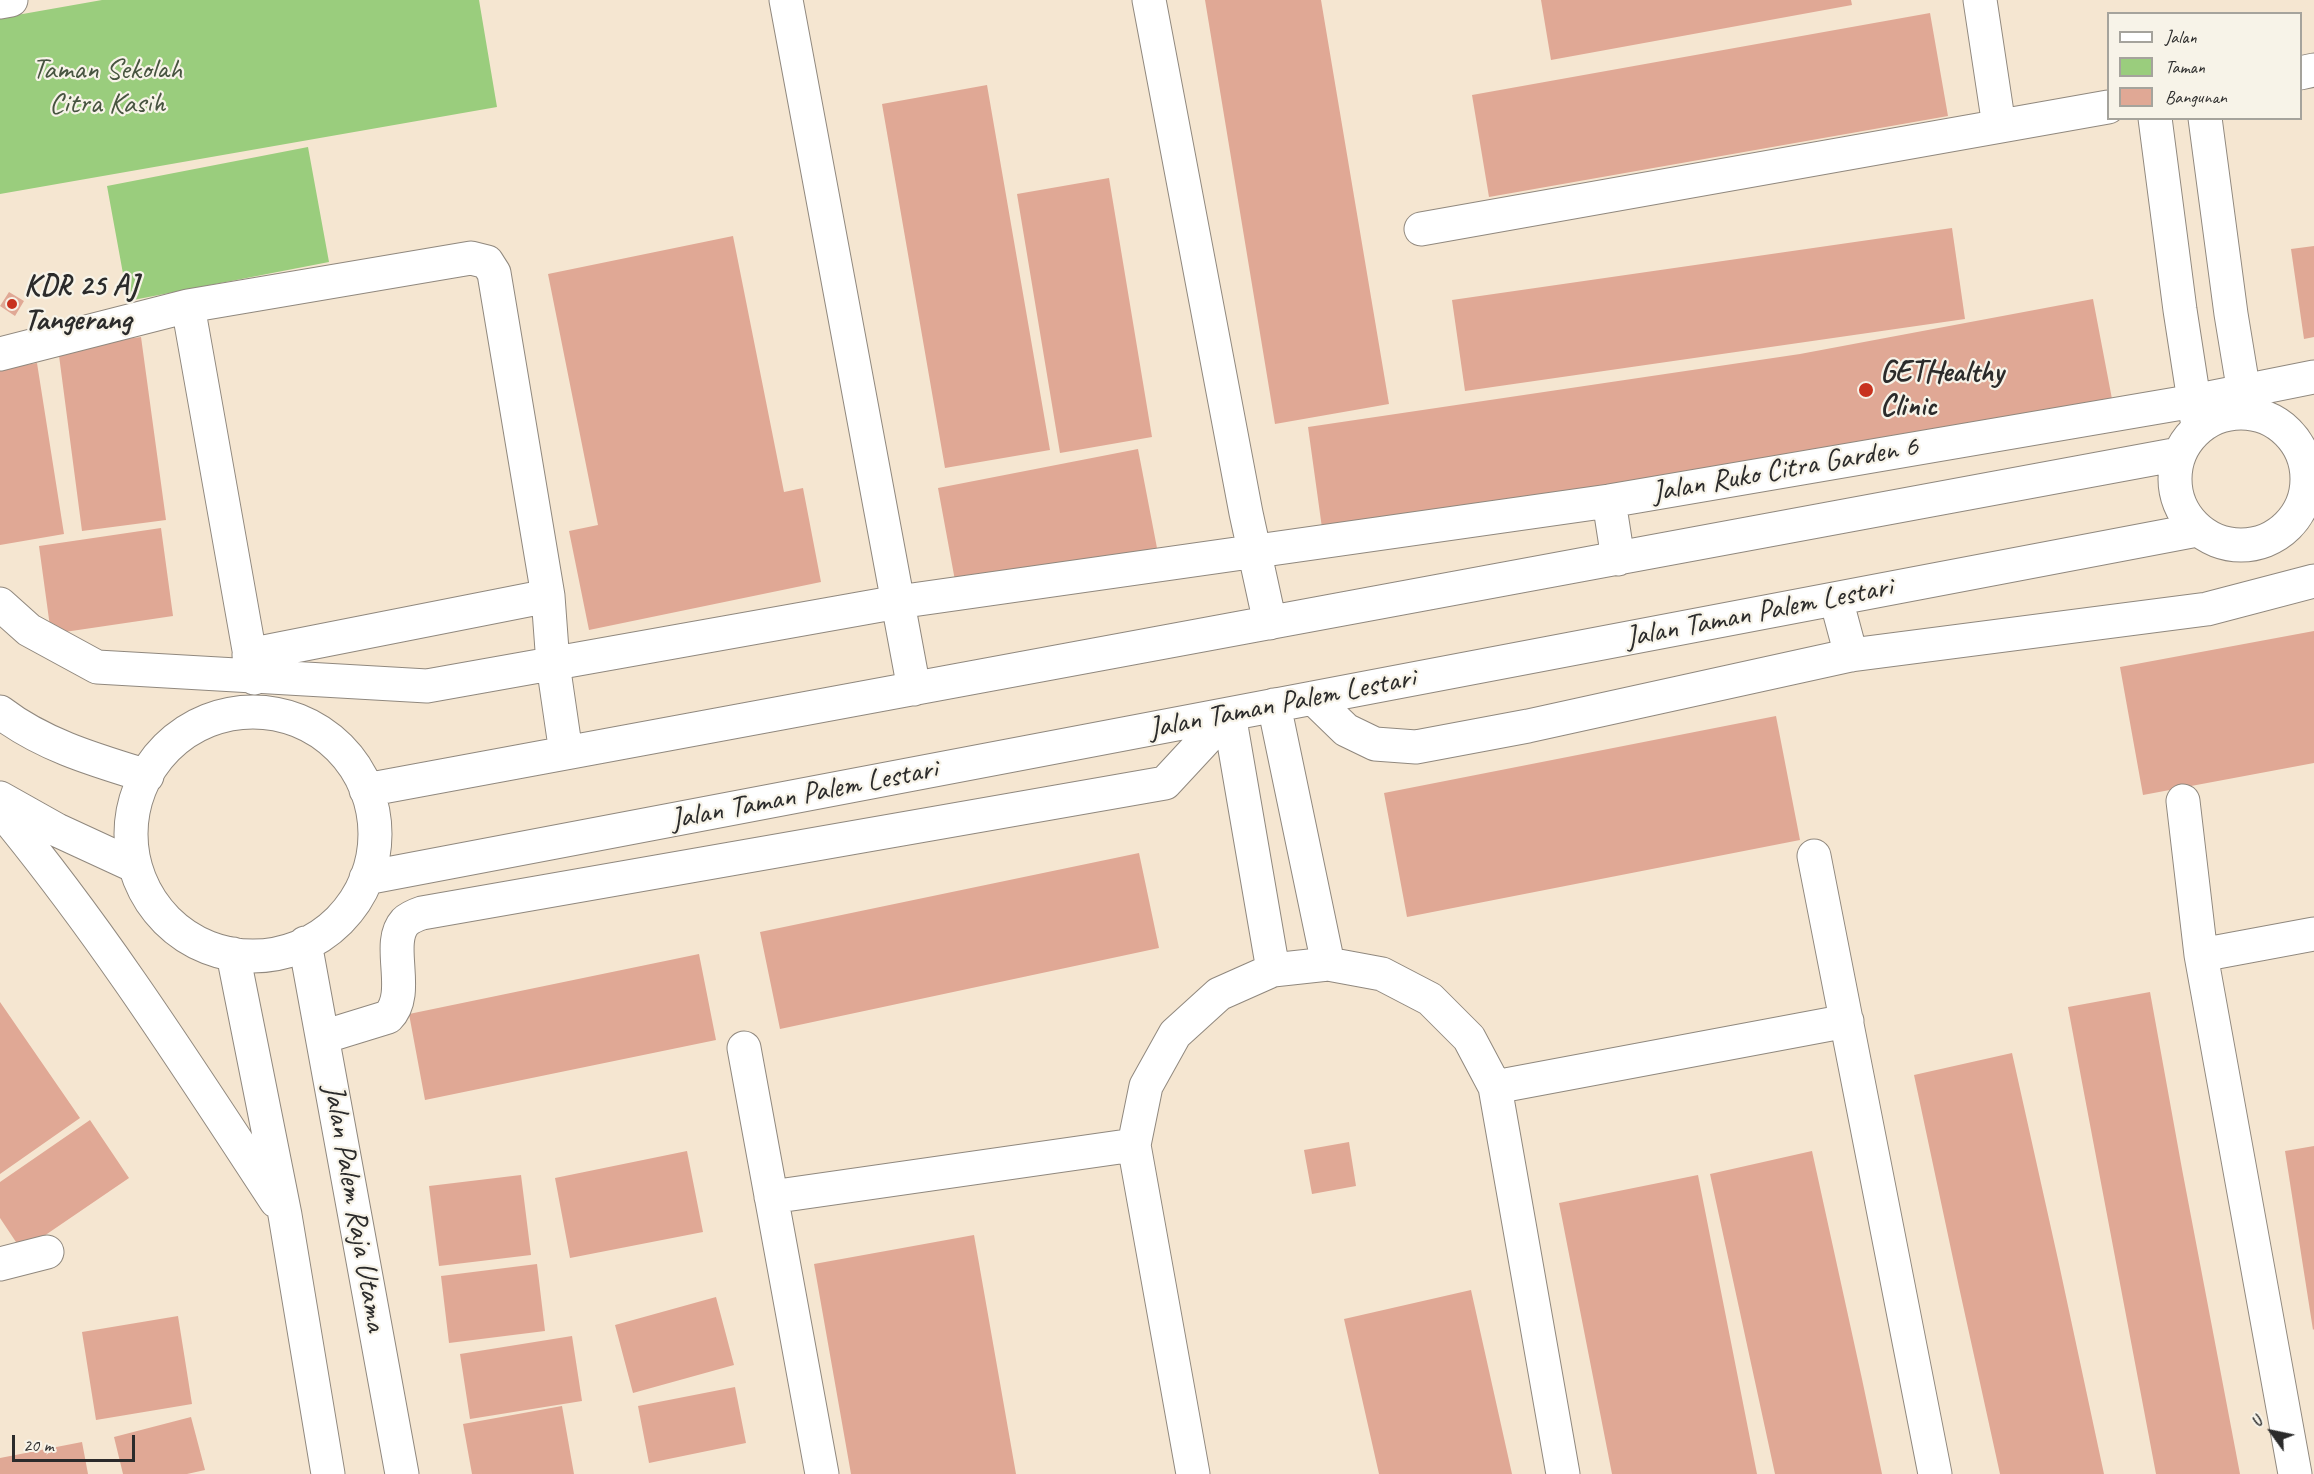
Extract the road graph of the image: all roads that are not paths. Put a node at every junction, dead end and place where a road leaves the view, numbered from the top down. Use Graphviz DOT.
graph roads {
  1 [pos="11,0"];
  2 [pos="786,0"];
  3 [pos="1149,0"];
  4 [pos="1980,0"];
  5 [pos="0,2"];
  6 [pos="2107,107"];
  7 [pos="2156,120"];
  8 [pos="2205,120"];
  9 [pos="1999,126"];
  10 [pos="1421,229"];
  11 [pos="188,306"];
  12 [pos="0,354"];
  13 [pos="2314,377"];
  14 [pos="2246,401"];
  15 [pos="2196,414"];
  16 [pos="2301,429"];
  17 [pos="2179,454"];
  18 [pos="1609,501"];
  19 [pos="2307,506"];
  20 [pos="2197,530"];
  21 [pos="1255,553"];
  22 [pos="1618,559"];
  23 [pos="2314,581"];
  24 [pos="548,596"];
  25 [pos="1836,598"];
  26 [pos="898,602"];
  27 [pos="0,604"];
  28 [pos="1270,623"];
  29 [pos="1851,656"];
  30 [pos="553,664"];
  31 [pos="252,666"];
  32 [pos="914,688"];
  33 [pos="1313,698"];
  34 [pos="1274,705"];
  35 [pos="0,712"];
  36 [pos="1229,714"];
  37 [pos="566,753"];
  38 [pos="147,776"];
  39 [pos="366,790"];
  40 [pos="0,798"];
  41 [pos="2183,801"];
  42 [pos="748,806"];
  43 [pos="0,809"];
  44 [pos="758,854"];
  45 [pos="1814,856"];
  46 [pos="135,866"];
  47 [pos="366,878"];
  48 [pos="2314,934"];
  49 [pos="305,943"];
  50 [pos="233,954"];
  51 [pos="2201,955"];
  52 [pos="1328,964"];
  53 [pos="1273,970"];
  54 [pos="1847,1021"];
  55 [pos="323,1037"];
  56 [pos="744,1048"];
  57 [pos="1495,1087"];
  58 [pos="1134,1145"];
  59 [pos="771,1197"];
  60 [pos="285,1215"];
  61 [pos="47,1252"];
  62 [pos="0,1264"];
  63 [pos="328,1474"];
  64 [pos="402,1474"];
  65 [pos="822,1474"];
  66 [pos="1193,1474"];
  67 [pos="1563,1474"];
  68 [pos="1935,1474"];
  69 [pos="2295,1474"];
  1 -- 5 [label="street"];
  2 -- 26 [label="street"];
  3 -- 21 [label="street"];
  4 -- 9 [label="street"];
  6 -- 9 [label="street"];
  7 -- 15 [label="street"];
  8 -- 14 [label="street"];
  9 -- 10 [label="street"];
  11 -- 12 [label="street"];
  11 -- 24 [label="street"];
  11 -- 31 [label="street"];
  13 -- 14 [label="street"];
  14 -- 15 [label="street"];
  14 -- 16 [label="street"];
  15 -- 17 [label="street"];
  15 -- 18 [label="street, Jalan Ruko Citra Garden 6"];
  16 -- 19 [label="street"];
  17 -- 20 [label="street"];
  17 -- 22 [label="street"];
  18 -- 21 [label="street, Jalan Ruko Citra Garden 6"];
  18 -- 22 [label="street"];
  19 -- 20 [label="street"];
  20 -- 25 [label="street, Jalan Taman Palem Lestari"];
  21 -- 26 [label="street, Jalan Ruko Citra Garden 6"];
  21 -- 28 [label="street"];
  22 -- 28 [label="street"];
  23 -- 29 [label="street"];
  24 -- 30 [label="street"];
  24 -- 31 [label="street"];
  25 -- 29 [label="street"];
  25 -- 33 [label="street, Jalan Taman Palem Lestari"];
  26 -- 30 [label="street, Jalan Ruko Citra Garden 6"];
  26 -- 32 [label="street"];
  27 -- 31 [label="street"];
  28 -- 32 [label="street"];
  29 -- 33 [label="street"];
  30 -- 31 [label="street, Jalan Ruko Citra Garden 6"];
  30 -- 37 [label="street"];
  32 -- 37 [label="street"];
  33 -- 34 [label="street, Jalan Taman Palem Lestari"];
  34 -- 36 [label="street, Jalan Taman Palem Lestari"];
  34 -- 52 [label="street"];
  35 -- 38 [label="street"];
  36 -- 42 [label="street, Jalan Taman Palem Lestari"];
  36 -- 44 [label="street"];
  36 -- 53 [label="street"];
  37 -- 39 [label="street"];
  38 -- 39 [label="street"];
  38 -- 46 [label="street"];
  39 -- 47 [label="street"];
  40 -- 46 [label="street"];
  41 -- 51 [label="street"];
  42 -- 44 [label="street"];
  42 -- 47 [label="street, Jalan Taman Palem Lestari"];
  43 -- 60 [label="street"];
  44 -- 55 [label="street"];
  45 -- 54 [label="street"];
  46 -- 50 [label="street"];
  47 -- 49 [label="street"];
  48 -- 51 [label="street"];
  49 -- 50 [label="street"];
  49 -- 55 [label="street, Jalan Palem Raja Utama"];
  50 -- 60 [label="street"];
  51 -- 69 [label="street"];
  52 -- 53 [label="street"];
  52 -- 57 [label="street"];
  53 -- 58 [label="street"];
  54 -- 57 [label="street"];
  54 -- 68 [label="street"];
  55 -- 64 [label="street, Jalan Palem Raja Utama"];
  56 -- 59 [label="street"];
  57 -- 67 [label="street"];
  58 -- 59 [label="street"];
  58 -- 66 [label="street"];
  59 -- 65 [label="street"];
  60 -- 63 [label="street"];
  61 -- 62 [label="street"];
}
